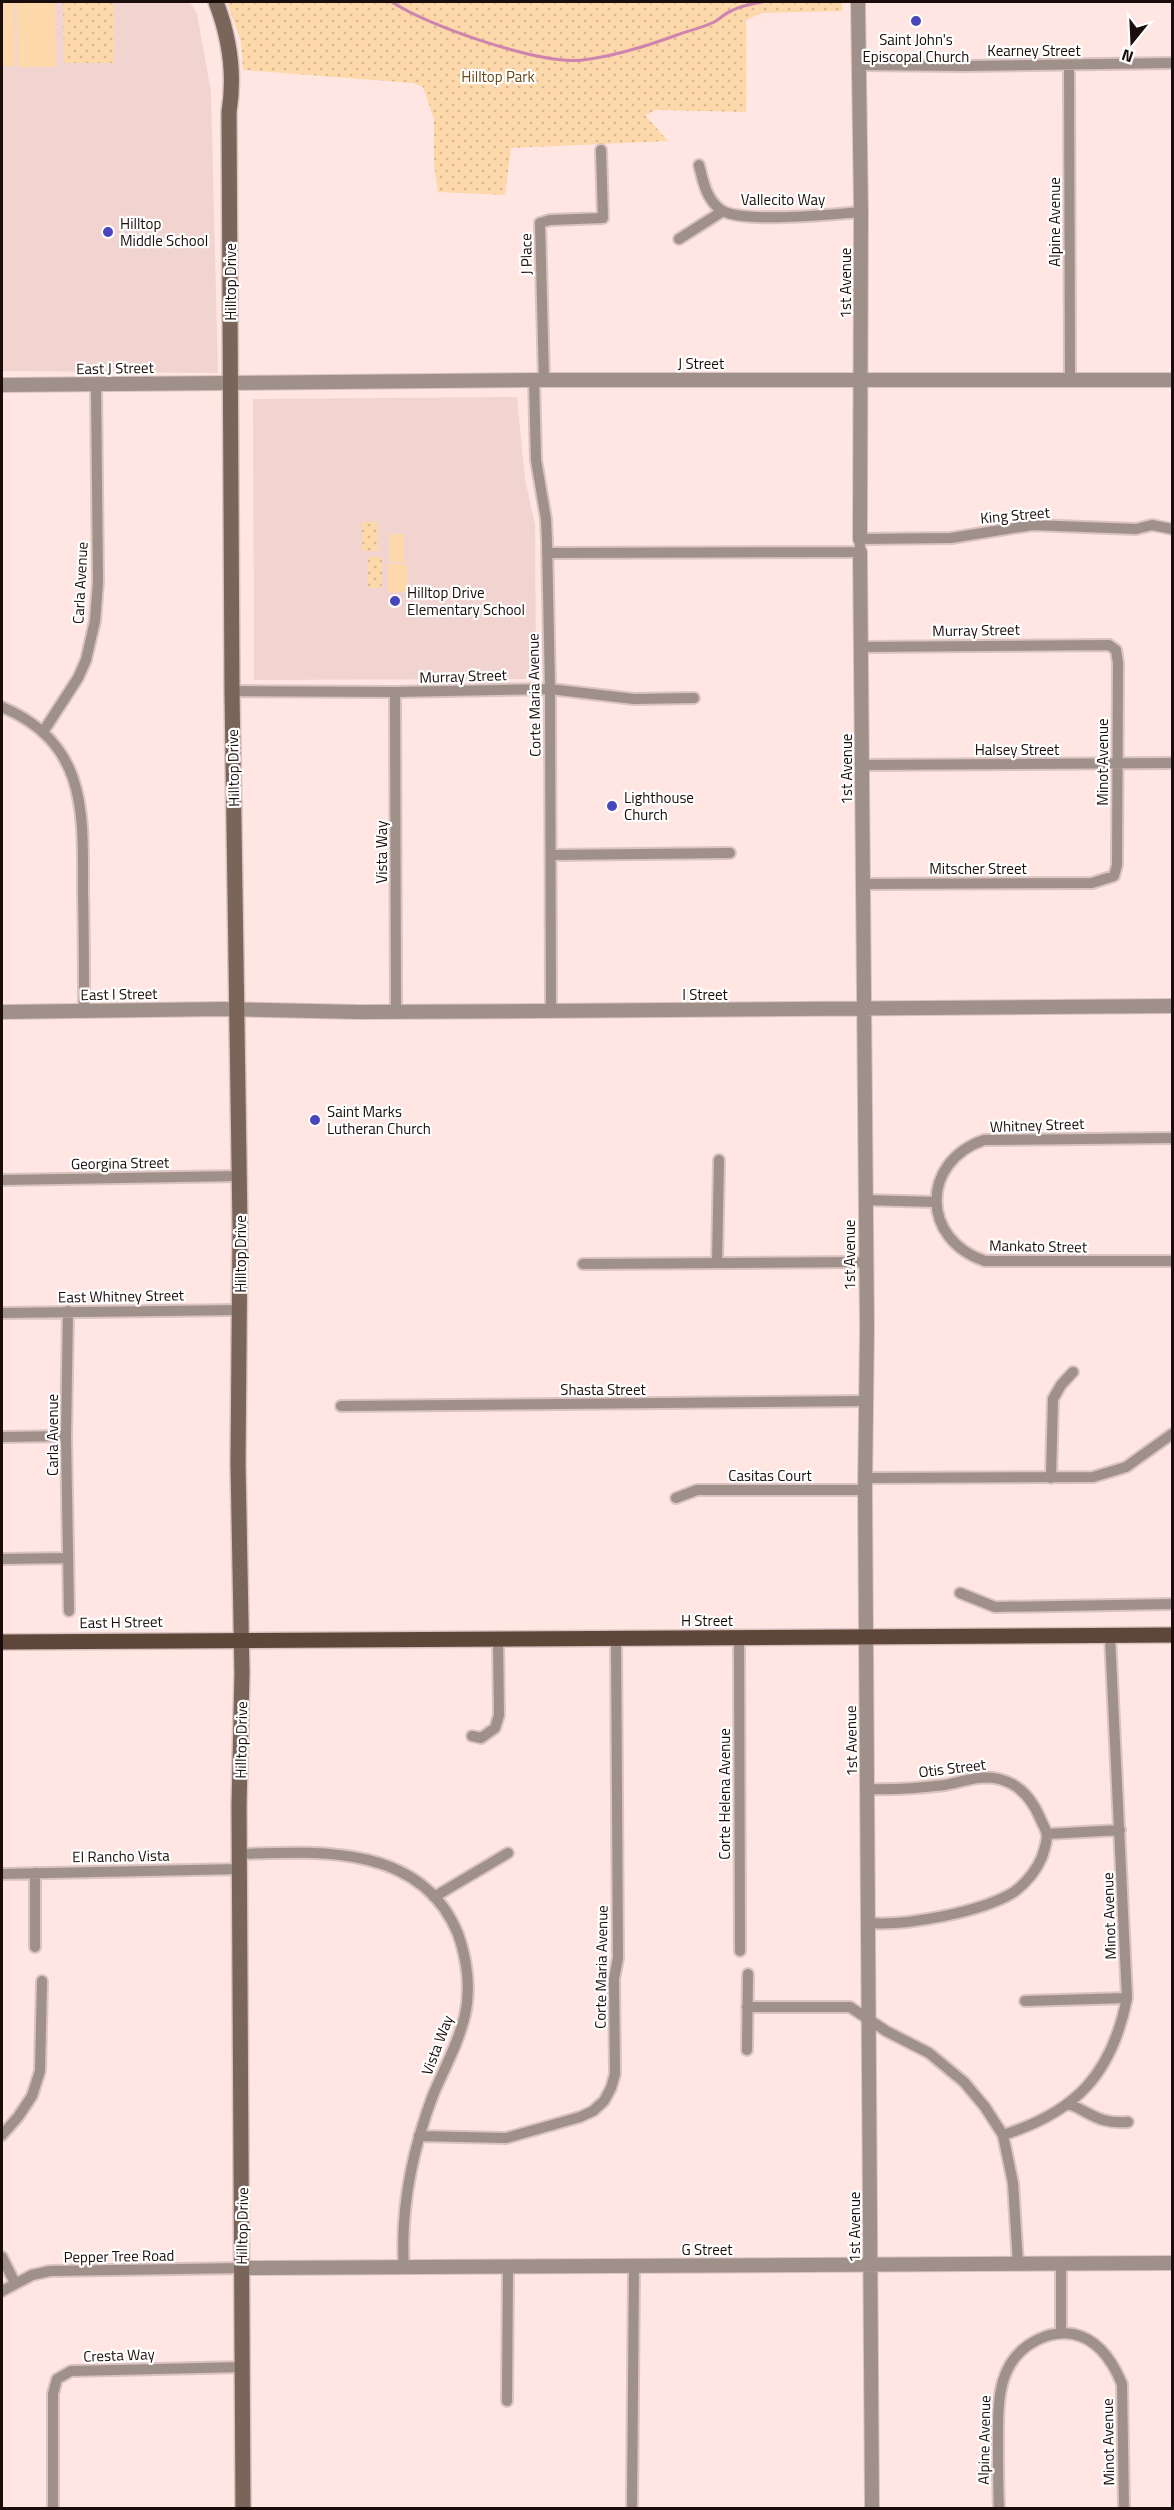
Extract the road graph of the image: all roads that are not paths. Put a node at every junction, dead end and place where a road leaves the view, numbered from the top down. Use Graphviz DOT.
graph roads {
  1 [pos="216,2"];
  2 [pos="858,2"];
  3 [pos="1173,63"];
  4 [pos="859,65"];
  5 [pos="1069,65"];
  6 [pos="601,150"];
  7 [pos="699,165"];
  8 [pos="723,211"];
  9 [pos="861,213"];
  10 [pos="679,239"];
  11 [pos="1070,379"];
  12 [pos="539,380"];
  13 [pos="861,380"];
  14 [pos="1173,380"];
  15 [pos="230,382"];
  16 [pos="2,385"];
  17 [pos="96,385"];
  18 [pos="1173,529"];
  19 [pos="860,546"];
  20 [pos="547,553"];
  21 [pos="1092,644"];
  22 [pos="861,647"];
  23 [pos="550,689"];
  24 [pos="232,691"];
  25 [pos="395,692"];
  26 [pos="694,698"];
  27 [pos="2,707"];
  28 [pos="43,732"];
  29 [pos="1117,764"];
  30 [pos="1173,764"];
  31 [pos="862,765"];
  32 [pos="730,853"];
  33 [pos="550,855"];
  34 [pos="1092,882"];
  35 [pos="863,884"];
  36 [pos="1173,1006"];
  37 [pos="863,1009"];
  38 [pos="237,1010"];
  39 [pos="84,1011"];
  40 [pos="551,1011"];
  41 [pos="2,1012"];
  42 [pos="396,1012"];
  43 [pos="1173,1138"];
  44 [pos="719,1160"];
  45 [pos="239,1176"];
  46 [pos="2,1180"];
  47 [pos="865,1200"];
  48 [pos="936,1202"];
  49 [pos="865,1262"];
  50 [pos="1173,1262"];
  51 [pos="717,1263"];
  52 [pos="583,1264"];
  53 [pos="240,1310"];
  54 [pos="68,1311"];
  55 [pos="2,1313"];
  56 [pos="1073,1372"];
  57 [pos="866,1401"];
  58 [pos="341,1406"];
  59 [pos="1173,1434"];
  60 [pos="66,1436"];
  61 [pos="2,1437"];
  62 [pos="1051,1478"];
  63 [pos="865,1484"];
  64 [pos="676,1498"];
  65 [pos="67,1558"];
  66 [pos="2,1559"];
  67 [pos="960,1593"];
  68 [pos="1173,1604"];
  69 [pos="69,1611"];
  70 [pos="1173,1635"];
  71 [pos="1110,1636"];
  72 [pos="867,1637"];
  73 [pos="498,1638"];
  74 [pos="616,1638"];
  75 [pos="739,1638"];
  76 [pos="241,1639"];
  77 [pos="2,1642"];
  78 [pos="472,1737"];
  79 [pos="868,1789"];
  80 [pos="1120,1830"];
  81 [pos="1047,1834"];
  82 [pos="508,1853"];
  83 [pos="241,1861"];
  84 [pos="35,1873"];
  85 [pos="2,1874"];
  86 [pos="434,1897"];
  87 [pos="869,1923"];
  88 [pos="35,1947"];
  89 [pos="740,1951"];
  90 [pos="748,1974"];
  91 [pos="42,1981"];
  92 [pos="1127,1998"];
  93 [pos="1025,2001"];
  94 [pos="747,2007"];
  95 [pos="870,2018"];
  96 [pos="747,2050"];
  97 [pos="1069,2104"];
  98 [pos="1128,2122"];
  99 [pos="2,2135"];
  100 [pos="1003,2135"];
  101 [pos="419,2136"];
  102 [pos="2,2257"];
  103 [pos="1173,2263"];
  104 [pos="871,2264"];
  105 [pos="1018,2264"];
  106 [pos="1061,2264"];
  107 [pos="508,2266"];
  108 [pos="634,2266"];
  109 [pos="242,2268"];
  110 [pos="404,2268"];
  111 [pos="15,2283"];
  112 [pos="2,2291"];
  113 [pos="1061,2333"];
  114 [pos="243,2367"];
  115 [pos="507,2401"];
  116 [pos="53,2508"];
  117 [pos="243,2508"];
  118 [pos="632,2508"];
  119 [pos="872,2508"];
  120 [pos="999,2508"];
  121 [pos="1124,2508"];
  1 -- 15 [label="main road, Hilltop Drive"];
  2 -- 4 [label="street, 1st Avenue"];
  3 -- 5 [label="street, Kearney Street"];
  4 -- 5 [label="street, Kearney Street"];
  4 -- 9 [label="street, 1st Avenue"];
  5 -- 11 [label="street, Alpine Avenue"];
  6 -- 12 [label="street, J Place"];
  7 -- 8 [label="street, Vallecito Way"];
  8 -- 9 [label="street, Vallecito Way"];
  8 -- 10 [label="street"];
  9 -- 13 [label="street, 1st Avenue"];
  11 -- 13 [label="street, J Street"];
  11 -- 14 [label="street, J Street"];
  12 -- 13 [label="street, J Street"];
  12 -- 15 [label="street, J Street"];
  12 -- 20 [label="street, Corte Maria Avenue"];
  13 -- 19 [label="street, 1st Avenue"];
  15 -- 17 [label="street, East J Street"];
  15 -- 24 [label="main road, Hilltop Drive"];
  16 -- 17 [label="street, East J Street"];
  17 -- 28 [label="street, Carla Avenue"];
  18 -- 19 [label="street, King Street"];
  19 -- 20 [label="street, King Street"];
  19 -- 22 [label="street, 1st Avenue"];
  20 -- 23 [label="street, Corte Maria Avenue"];
  21 -- 22 [label="street, Murray Street"];
  21 -- 29 [label="street, Minot Avenue"];
  22 -- 31 [label="street, 1st Avenue"];
  23 -- 25 [label="street, Murray Street"];
  23 -- 26 [label="street, Murray Street"];
  23 -- 33 [label="street, Corte Maria Avenue"];
  24 -- 25 [label="street, Murray Street"];
  24 -- 38 [label="main road, Hilltop Drive"];
  25 -- 42 [label="street, Vista Way"];
  27 -- 28 [label="street"];
  28 -- 39 [label="street"];
  29 -- 30 [label="street, Halsey Street"];
  29 -- 31 [label="street, Halsey Street"];
  29 -- 34 [label="street, Minot Avenue"];
  31 -- 35 [label="street, 1st Avenue"];
  32 -- 33 [label="street"];
  33 -- 40 [label="street, Corte Maria Avenue"];
  34 -- 35 [label="street, Mitscher Street"];
  35 -- 37 [label="street, 1st Avenue"];
  36 -- 37 [label="street, I Street"];
  37 -- 40 [label="street, I Street"];
  37 -- 47 [label="street, 1st Avenue"];
  38 -- 39 [label="street, East I Street"];
  38 -- 42 [label="street, I Street"];
  38 -- 45 [label="main road, Hilltop Drive"];
  39 -- 41 [label="street, East I Street"];
  40 -- 42 [label="street, I Street"];
  43 -- 48 [label="street, Whitney Street"];
  44 -- 51 [label="street"];
  45 -- 46 [label="street, Georgina Street"];
  45 -- 53 [label="main road, Hilltop Drive"];
  47 -- 48 [label="street"];
  47 -- 49 [label="street, 1st Avenue"];
  48 -- 50 [label="street, Mankato Street"];
  49 -- 51 [label="street"];
  49 -- 57 [label="street, 1st Avenue"];
  51 -- 52 [label="street"];
  53 -- 54 [label="street, East Whitney Street"];
  53 -- 76 [label="main road, Hilltop Drive"];
  54 -- 55 [label="street, East Whitney Street"];
  54 -- 60 [label="street, Carla Avenue"];
  56 -- 62 [label="street"];
  57 -- 58 [label="street, Shasta Street"];
  57 -- 63 [label="street, 1st Avenue"];
  59 -- 62 [label="street"];
  60 -- 61 [label="street"];
  60 -- 65 [label="street, Carla Avenue"];
  62 -- 63 [label="street"];
  63 -- 64 [label="street, Casitas Court"];
  63 -- 72 [label="street, 1st Avenue"];
  65 -- 66 [label="street"];
  65 -- 69 [label="street, Carla Avenue"];
  67 -- 68 [label="street"];
  70 -- 71 [label="main road, H Street"];
  71 -- 72 [label="main road, H Street"];
  71 -- 80 [label="street, Minot Avenue"];
  72 -- 75 [label="main road, H Street"];
  72 -- 79 [label="street, 1st Avenue"];
  73 -- 74 [label="main road, H Street"];
  73 -- 76 [label="main road, H Street"];
  73 -- 78 [label="street"];
  74 -- 75 [label="main road, H Street"];
  74 -- 101 [label="street, Corte Maria Avenue"];
  75 -- 89 [label="street, Corte Helena Avenue"];
  76 -- 77 [label="main road, East H Street"];
  76 -- 83 [label="main road, Hilltop Drive"];
  79 -- 81 [label="street, Otis Street"];
  79 -- 87 [label="street, 1st Avenue"];
  80 -- 81 [label="street"];
  80 -- 92 [label="street, Minot Avenue"];
  81 -- 87 [label="street"];
  82 -- 86 [label="street"];
  83 -- 84 [label="street, El Rancho Vista"];
  83 -- 86 [label="street, Vista Way"];
  83 -- 109 [label="main road, Hilltop Drive"];
  84 -- 85 [label="street, El Rancho Vista"];
  84 -- 88 [label="street"];
  86 -- 101 [label="street, Vista Way"];
  87 -- 95 [label="street, 1st Avenue"];
  90 -- 94 [label="street"];
  91 -- 99 [label="street"];
  92 -- 93 [label="street"];
  92 -- 97 [label="street, Minot Avenue"];
  94 -- 95 [label="street"];
  94 -- 96 [label="street"];
  95 -- 100 [label="street"];
  95 -- 104 [label="street, 1st Avenue"];
  97 -- 98 [label="street"];
  97 -- 100 [label="street, Minot Avenue"];
  100 -- 105 [label="street"];
  101 -- 110 [label="street, Vista Way"];
  102 -- 111 [label="street"];
  103 -- 106 [label="street, G Street"];
  104 -- 105 [label="street, G Street"];
  104 -- 108 [label="street, G Street"];
  104 -- 119 [label="street, 1st Avenue"];
  105 -- 106 [label="street, G Street"];
  106 -- 113 [label="street"];
  107 -- 108 [label="street, G Street"];
  107 -- 110 [label="street, G Street"];
  107 -- 115 [label="street"];
  108 -- 118 [label="street"];
  109 -- 110 [label="street, G Street"];
  109 -- 111 [label="street, Pepper Tree Road"];
  109 -- 114 [label="main road, Hilltop Drive"];
  111 -- 112 [label="street, Pepper Tree Road"];
  113 -- 120 [label="street, Alpine Avenue"];
  113 -- 121 [label="street, Minot Avenue"];
  114 -- 116 [label="street, Cresta Way"];
  114 -- 117 [label="main road, Hilltop Drive"];
}
